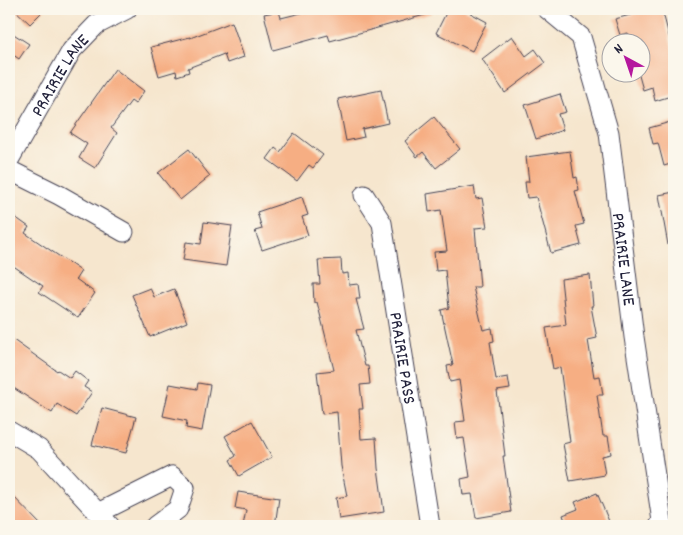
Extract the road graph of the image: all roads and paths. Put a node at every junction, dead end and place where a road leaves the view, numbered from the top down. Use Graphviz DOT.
graph roads {
  1 [pos="127,9"];
  2 [pos="547,9"];
  3 [pos="9,160"];
  4 [pos="9,170"];
  5 [pos="364,195"];
  6 [pos="124,232"];
  7 [pos="9,431"];
  8 [pos="104,519"];
  9 [pos="155,526"];
  10 [pos="430,526"];
  11 [pos="659,526"];
  1 -- 3 [label="street, PRAIRIE LANE"];
  2 -- 11 [label="street, PRAIRIE LANE"];
  4 -- 6 [label="street"];
  5 -- 10 [label="street, PRAIRIE PASS"];
  7 -- 8 [label="street"];
  8 -- 9 [label="street"];
}
